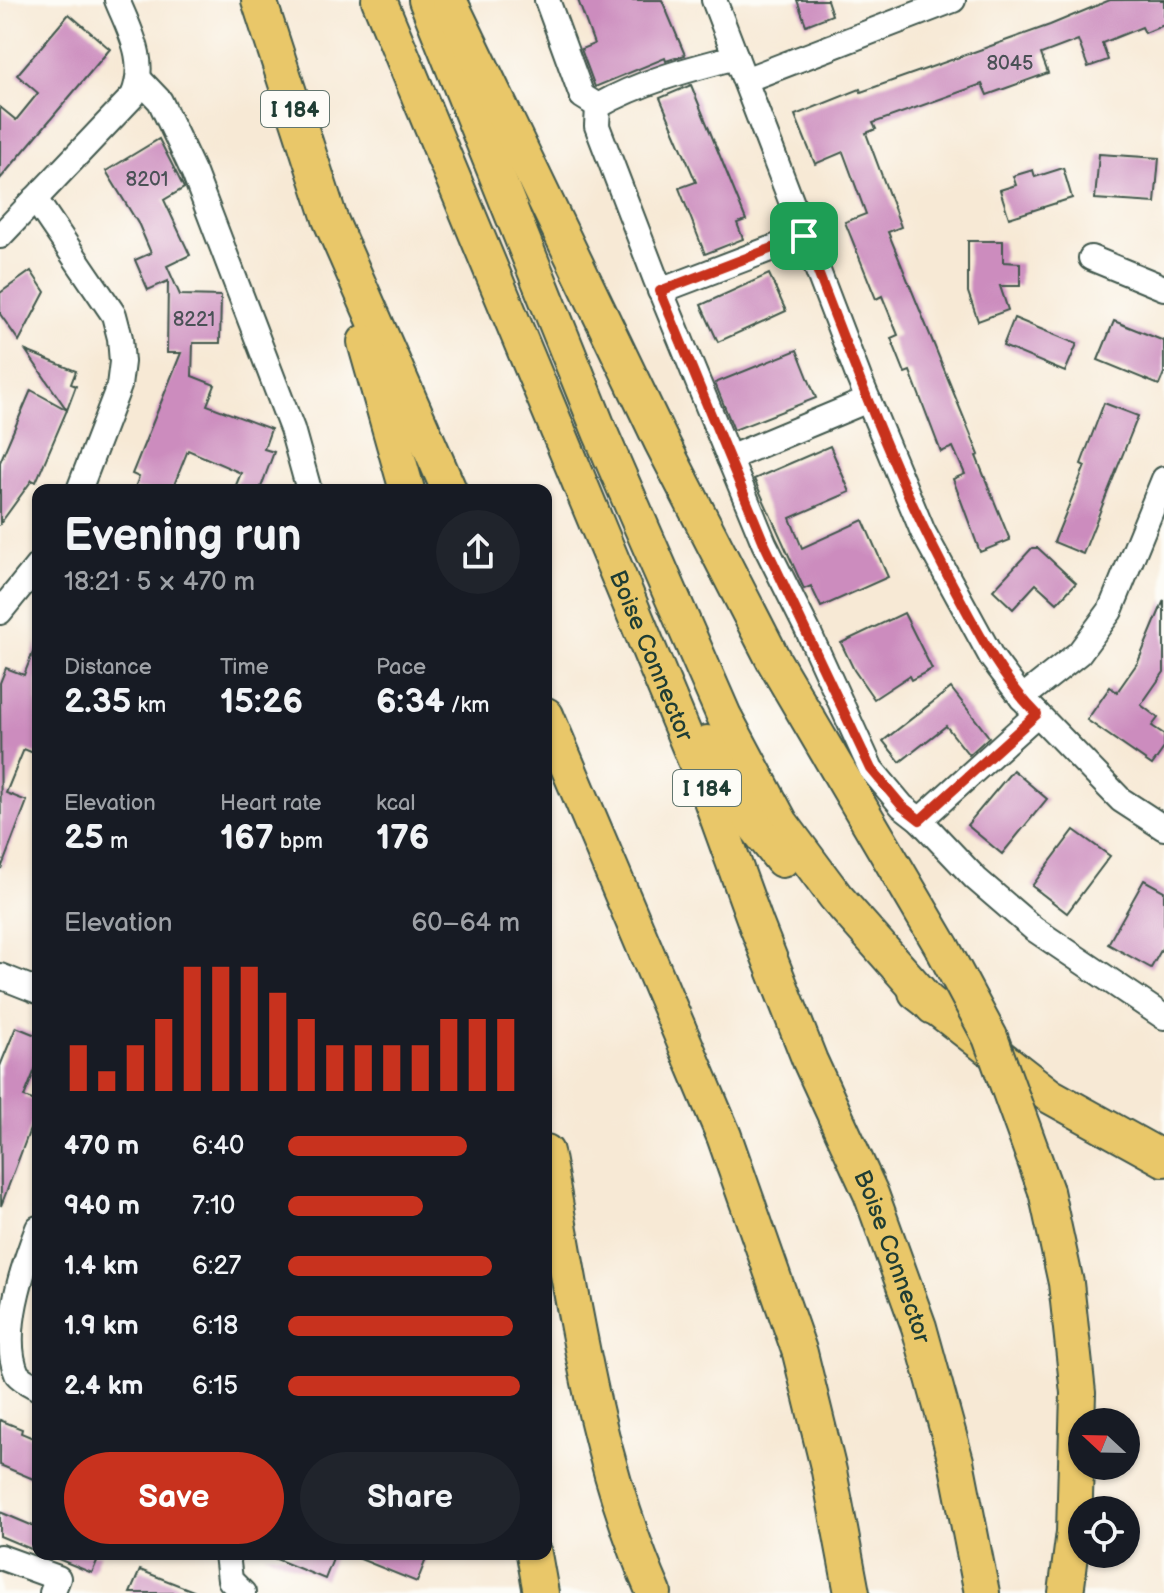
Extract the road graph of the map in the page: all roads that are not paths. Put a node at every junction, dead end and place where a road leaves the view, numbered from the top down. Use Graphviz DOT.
graph roads {
  1 [pos="117,0"];
  2 [pos="259,0"];
  3 [pos="379,0"];
  4 [pos="426,0"];
  5 [pos="449,0"];
  6 [pos="547,0"];
  7 [pos="714,0"];
  8 [pos="953,0"];
  9 [pos="736,57"];
  10 [pos="140,80"];
  11 [pos="745,80"];
  12 [pos="598,106"];
  13 [pos="35,199"];
  14 [pos="330,219"];
  15 [pos="0,236"];
  16 [pos="804,236"];
  17 [pos="1091,258"];
  18 [pos="1164,288"];
  19 [pos="660,291"];
  20 [pos="868,400"];
  21 [pos="729,458"];
  22 [pos="1164,479"];
  23 [pos="81,484"];
  24 [pos="307,484"];
  25 [pos="405,484"];
  26 [pos="446,484"];
  27 [pos="597,522"];
  28 [pos="32,572"];
  29 [pos="0,612"];
  30 [pos="1029,706"];
  31 [pos="552,729"];
  32 [pos="920,820"];
  33 [pos="1164,828"];
  34 [pos="0,976"];
  35 [pos="32,989"];
  36 [pos="933,1007"];
  37 [pos="1164,1017"];
  38 [pos="1164,1159"];
  39 [pos="552,1184"];
  40 [pos="32,1244"];
  41 [pos="32,1384"];
  42 [pos="0,1557"];
  43 [pos="229,1560"];
  44 [pos="535,1560"];
  45 [pos="236,1586"];
  46 [pos="52,1593"];
  47 [pos="541,1593"];
  48 [pos="654,1593"];
  49 [pos="852,1593"];
  50 [pos="982,1593"];
  51 [pos="1066,1593"];
  1 -- 10 [label="street"];
  2 -- 14 [label="highway, I 184"];
  3 -- 27 [label="highway, Boise Connector / I 184"];
  4 -- 36 [label="highway"];
  5 -- 51 [label="highway, bridge"];
  6 -- 12 [label="street"];
  7 -- 9 [label="street"];
  8 -- 11 [label="street"];
  9 -- 11 [label="street"];
  9 -- 12 [label="street"];
  10 -- 13 [label="street"];
  10 -- 24 [label="street"];
  11 -- 16 [label="street"];
  12 -- 19 [label="street"];
  13 -- 15 [label="street"];
  13 -- 23 [label="street"];
  14 -- 25 [label="highway"];
  14 -- 26 [label="highway, I 184"];
  16 -- 19 [label="street"];
  16 -- 20 [label="street"];
  17 -- 18 [label="street"];
  19 -- 21 [label="street"];
  20 -- 21 [label="street"];
  20 -- 30 [label="street"];
  21 -- 32 [label="street"];
  22 -- 30 [label="street"];
  27 -- 36 [label="highway"];
  27 -- 50 [label="highway, Boise Connector / I 184"];
  28 -- 29 [label="street"];
  30 -- 32 [label="street"];
  30 -- 33 [label="street"];
  31 -- 49 [label="highway"];
  32 -- 37 [label="street"];
  34 -- 35 [label="street"];
  36 -- 38 [label="highway"];
  39 -- 48 [label="highway"];
  40 -- 41 [label="street"];
  42 -- 46 [label="street"];
  43 -- 45 [label="street"];
  44 -- 47 [label="highway"];
}
